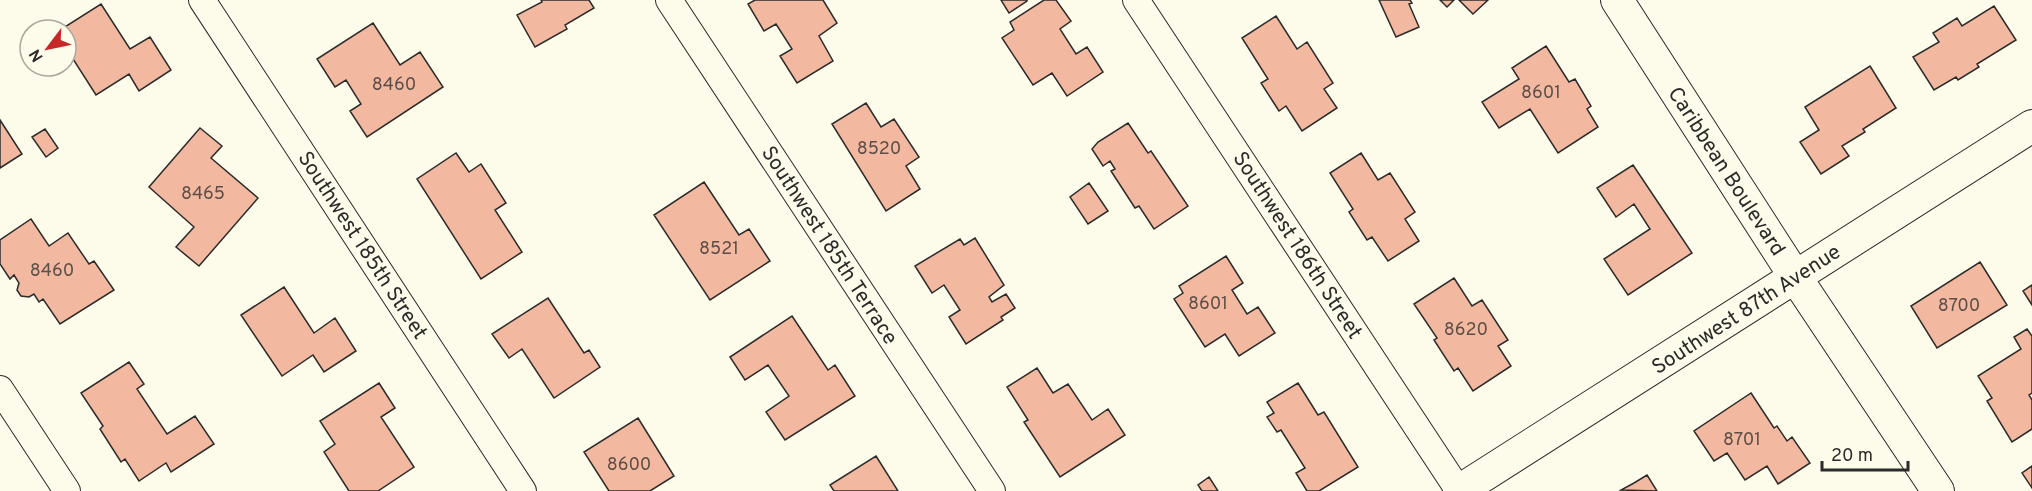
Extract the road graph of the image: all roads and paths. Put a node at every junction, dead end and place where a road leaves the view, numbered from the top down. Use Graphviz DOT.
graph roads {
  1 [pos="202,0"];
  2 [pos="669,0"];
  3 [pos="1136,0"];
  4 [pos="1617,0"];
  5 [pos="2032,126"];
  6 [pos="1796,278"];
  7 [pos="0,389"];
  8 [pos="67,491"];
  9 [pos="523,491"];
  10 [pos="992,491"];
  11 [pos="1459,491"];
  12 [pos="1938,491"];
  1 -- 9 [label="street, Southwest 185th Street"];
  2 -- 10 [label="street, Southwest 185th Terrace"];
  3 -- 11 [label="street, Southwest 186th Street"];
  4 -- 6 [label="street, Caribbean Boulevard"];
  5 -- 6 [label="street, Southwest 87th Avenue"];
  6 -- 11 [label="street, Southwest 87th Avenue"];
  6 -- 12 [label="street, Caribbean Boulevard"];
  7 -- 8 [label="street"];
}
